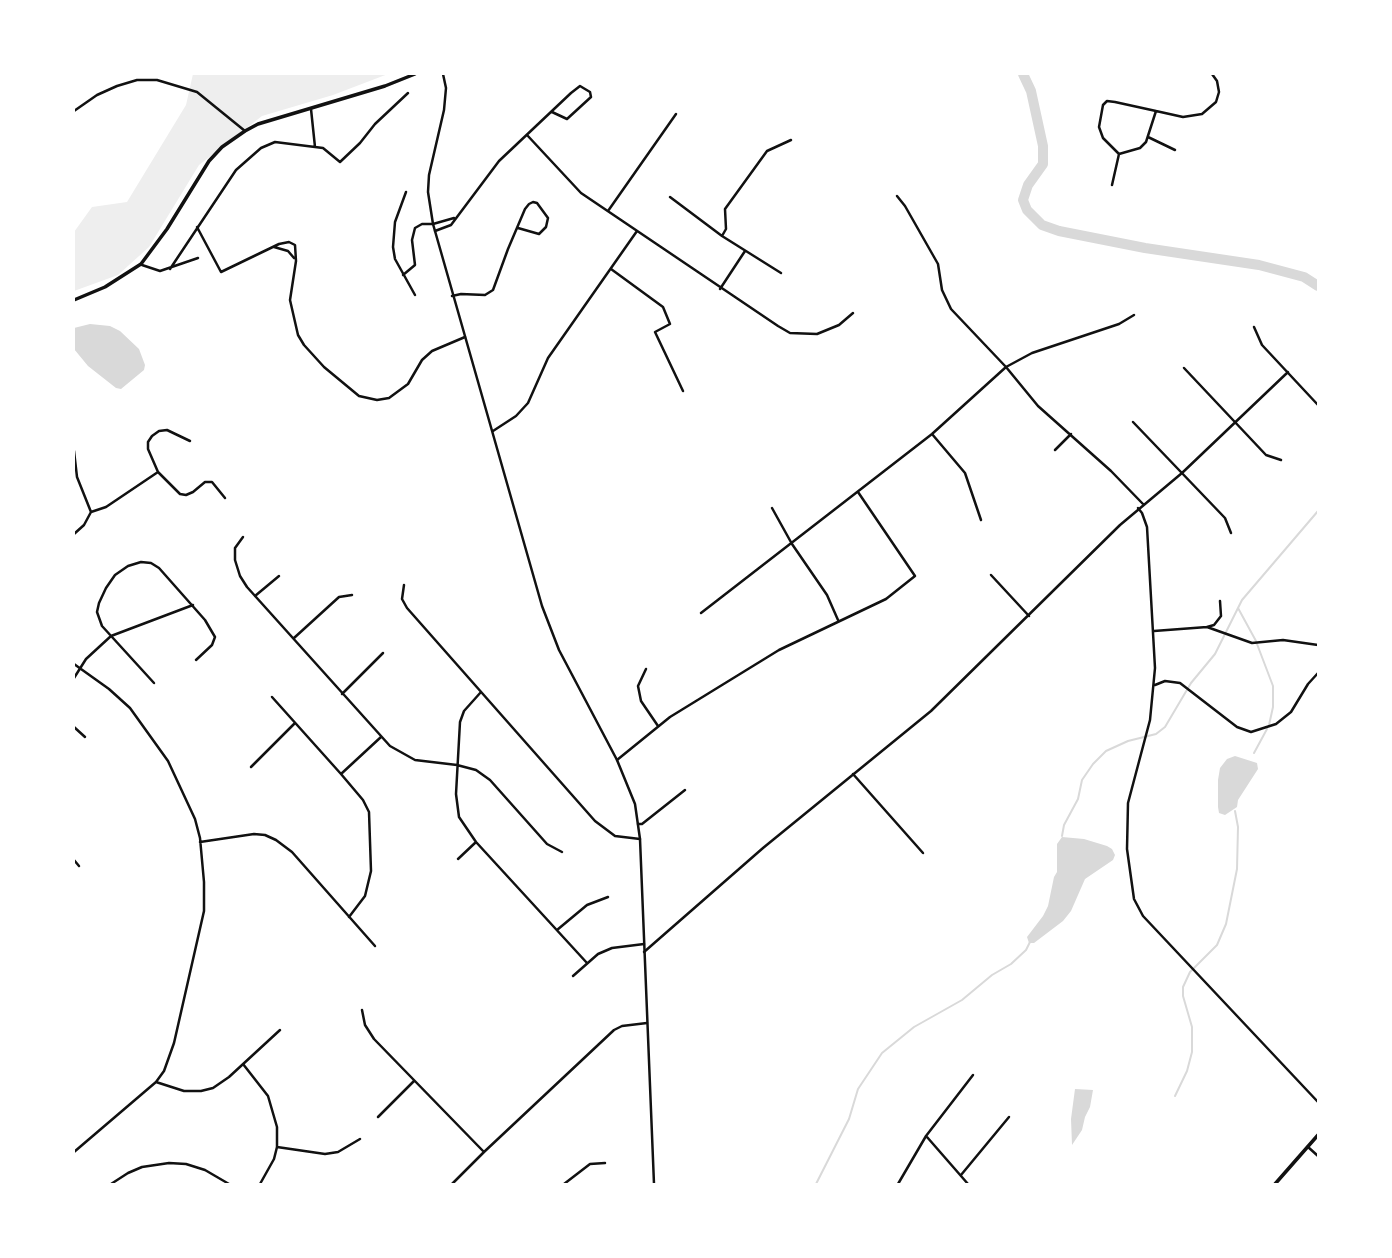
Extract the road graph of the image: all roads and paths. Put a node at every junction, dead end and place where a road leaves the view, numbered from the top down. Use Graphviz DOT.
graph roads {
  1 [pos="415,74"];
  2 [pos="443,74"];
  3 [pos="1212,74"];
  4 [pos="408,93"];
  5 [pos="311,109"];
  6 [pos="74,111"];
  7 [pos="1156,111"];
  8 [pos="552,112"];
  9 [pos="676,114"];
  10 [pos="245,131"];
  11 [pos="527,135"];
  12 [pos="1148,137"];
  13 [pos="791,140"];
  14 [pos="315,147"];
  15 [pos="1175,150"];
  16 [pos="1119,154"];
  17 [pos="1112,185"];
  18 [pos="406,192"];
  19 [pos="897,196"];
  20 [pos="670,197"];
  21 [pos="608,211"];
  22 [pos="456,217"];
  23 [pos="433,225"];
  24 [pos="197,227"];
  25 [pos="517,228"];
  26 [pos="435,231"];
  27 [pos="636,231"];
  28 [pos="722,236"];
  29 [pos="274,247"];
  30 [pos="745,251"];
  31 [pos="198,258"];
  32 [pos="296,261"];
  33 [pos="141,264"];
  34 [pos="170,268"];
  35 [pos="611,269"];
  36 [pos="781,273"];
  37 [pos="403,275"];
  38 [pos="720,289"];
  39 [pos="415,295"];
  40 [pos="452,296"];
  41 [pos="74,300"];
  42 [pos="853,313"];
  43 [pos="1134,316"];
  44 [pos="1254,327"];
  45 [pos="465,337"];
  46 [pos="1006,367"];
  47 [pos="1184,368"];
  48 [pos="1288,372"];
  49 [pos="683,391"];
  50 [pos="1318,405"];
  51 [pos="1133,422"];
  52 [pos="1235,423"];
  53 [pos="492,431"];
  54 [pos="932,434"];
  55 [pos="1071,434"];
  56 [pos="190,441"];
  57 [pos="1055,450"];
  58 [pos="74,451"];
  59 [pos="1281,460"];
  60 [pos="158,472"];
  61 [pos="1182,473"];
  62 [pos="858,492"];
  63 [pos="225,498"];
  64 [pos="1143,504"];
  65 [pos="1138,508"];
  66 [pos="772,509"];
  67 [pos="91,512"];
  68 [pos="981,520"];
  69 [pos="1231,533"];
  70 [pos="74,534"];
  71 [pos="243,537"];
  72 [pos="792,544"];
  73 [pos="991,575"];
  74 [pos="279,576"];
  75 [pos="404,585"];
  76 [pos="352,595"];
  77 [pos="255,596"];
  78 [pos="1220,601"];
  79 [pos="193,605"];
  80 [pos="701,613"];
  81 [pos="1029,616"];
  82 [pos="838,620"];
  83 [pos="1208,627"];
  84 [pos="1154,631"];
  85 [pos="111,636"];
  86 [pos="294,638"];
  87 [pos="1318,645"];
  88 [pos="383,653"];
  89 [pos="196,660"];
  90 [pos="74,664"];
  91 [pos="80,668"];
  92 [pos="646,669"];
  93 [pos="1318,673"];
  94 [pos="74,678"];
  95 [pos="154,683"];
  96 [pos="1154,685"];
  97 [pos="481,692"];
  98 [pos="342,694"];
  99 [pos="272,697"];
  100 [pos="295,723"];
  101 [pos="658,726"];
  102 [pos="74,727"];
  103 [pos="86,737"];
  104 [pos="381,737"];
  105 [pos="617,760"];
  106 [pos="457,765"];
  107 [pos="251,766"];
  108 [pos="852,774"];
  109 [pos="341,775"];
  110 [pos="685,790"];
  111 [pos="638,824"];
  112 [pos="640,839"];
  113 [pos="200,842"];
  114 [pos="476,842"];
  115 [pos="562,852"];
  116 [pos="923,853"];
  117 [pos="458,859"];
  118 [pos="74,860"];
  119 [pos="79,866"];
  120 [pos="608,897"];
  121 [pos="349,917"];
  122 [pos="557,930"];
  123 [pos="644,944"];
  124 [pos="376,946"];
  125 [pos="644,952"];
  126 [pos="587,963"];
  127 [pos="573,976"];
  128 [pos="362,1010"];
  129 [pos="647,1023"];
  130 [pos="280,1030"];
  131 [pos="243,1064"];
  132 [pos="972,1075"];
  133 [pos="414,1081"];
  134 [pos="156,1082"];
  135 [pos="1318,1102"];
  136 [pos="379,1117"];
  137 [pos="1009,1117"];
  138 [pos="1318,1135"];
  139 [pos="926,1136"];
  140 [pos="360,1139"];
  141 [pos="277,1147"];
  142 [pos="1308,1147"];
  143 [pos="74,1152"];
  144 [pos="484,1152"];
  145 [pos="1318,1156"];
  146 [pos="605,1163"];
  147 [pos="961,1175"];
  148 [pos="456,1180"];
  149 [pos="111,1185"];
  150 [pos="229,1185"];
  151 [pos="260,1185"];
  152 [pos="452,1185"];
  153 [pos="460,1185"];
  154 [pos="564,1185"];
  155 [pos="654,1185"];
  156 [pos="898,1185"];
  157 [pos="968,1185"];
  158 [pos="1275,1185"];
  1 -- 5 [label="main road"];
  2 -- 23 [label="street"];
  3 -- 7 [label="street"];
  4 -- 14 [label="street"];
  5 -- 10 [label="main road"];
  5 -- 14 [label="street"];
  6 -- 10 [label="street"];
  7 -- 12 [label="street"];
  7 -- 16 [label="street"];
  8 -- 8 [label="street"];
  8 -- 11 [label="street"];
  9 -- 21 [label="street"];
  10 -- 33 [label="main road"];
  11 -- 21 [label="street"];
  11 -- 22 [label="street"];
  12 -- 15 [label="street"];
  12 -- 16 [label="street"];
  13 -- 28 [label="street"];
  14 -- 24 [label="street"];
  16 -- 17 [label="street"];
  18 -- 37 [label="street"];
  19 -- 46 [label="street"];
  20 -- 28 [label="street"];
  21 -- 27 [label="street"];
  22 -- 23 [label="street"];
  22 -- 26 [label="street"];
  23 -- 26 [label="street"];
  23 -- 37 [label="street"];
  24 -- 29 [label="street"];
  24 -- 34 [label="street"];
  25 -- 25 [label="street"];
  25 -- 40 [label="street"];
  26 -- 40 [label="street"];
  27 -- 35 [label="street"];
  27 -- 38 [label="street"];
  28 -- 30 [label="street"];
  29 -- 32 [label="street"];
  29 -- 32 [label="street"];
  30 -- 36 [label="street"];
  30 -- 38 [label="street"];
  31 -- 34 [label="street"];
  32 -- 45 [label="street"];
  33 -- 34 [label="street"];
  33 -- 41 [label="main road"];
  35 -- 49 [label="street"];
  35 -- 53 [label="street"];
  37 -- 39 [label="street"];
  38 -- 42 [label="street"];
  40 -- 45 [label="street"];
  43 -- 46 [label="street"];
  44 -- 48 [label="street"];
  45 -- 53 [label="street"];
  46 -- 54 [label="street"];
  46 -- 55 [label="street"];
  47 -- 52 [label="street"];
  48 -- 50 [label="street"];
  48 -- 52 [label="street"];
  51 -- 61 [label="street"];
  52 -- 59 [label="street"];
  52 -- 61 [label="street"];
  53 -- 105 [label="street"];
  54 -- 62 [label="street"];
  54 -- 68 [label="street"];
  55 -- 57 [label="street"];
  55 -- 64 [label="street"];
  56 -- 60 [label="street"];
  58 -- 67 [label="street"];
  60 -- 63 [label="street"];
  60 -- 67 [label="street"];
  61 -- 64 [label="street"];
  61 -- 69 [label="street"];
  62 -- 72 [label="street"];
  62 -- 82 [label="street"];
  64 -- 65 [label="street"];
  65 -- 81 [label="street"];
  65 -- 84 [label="street"];
  66 -- 72 [label="street"];
  67 -- 70 [label="street"];
  71 -- 77 [label="street"];
  72 -- 80 [label="street"];
  72 -- 82 [label="street"];
  73 -- 81 [label="street"];
  74 -- 77 [label="street"];
  75 -- 97 [label="street"];
  76 -- 86 [label="street"];
  77 -- 86 [label="street"];
  78 -- 83 [label="street"];
  79 -- 85 [label="street"];
  79 -- 85 [label="street"];
  79 -- 89 [label="street"];
  81 -- 108 [label="street"];
  82 -- 101 [label="street"];
  83 -- 84 [label="street"];
  83 -- 87 [label="street"];
  84 -- 96 [label="street"];
  85 -- 91 [label="street"];
  85 -- 95 [label="street"];
  86 -- 98 [label="street"];
  88 -- 98 [label="street"];
  90 -- 91 [label="street"];
  91 -- 94 [label="street"];
  91 -- 113 [label="street"];
  92 -- 101 [label="street"];
  93 -- 96 [label="street"];
  96 -- 135 [label="street"];
  97 -- 106 [label="street"];
  97 -- 112 [label="street"];
  98 -- 104 [label="street"];
  99 -- 100 [label="street"];
  100 -- 107 [label="street"];
  100 -- 109 [label="street"];
  101 -- 105 [label="street"];
  102 -- 103 [label="street"];
  104 -- 106 [label="street"];
  104 -- 109 [label="street"];
  105 -- 111 [label="street"];
  106 -- 114 [label="street"];
  106 -- 115 [label="street"];
  108 -- 116 [label="street"];
  108 -- 125 [label="street"];
  109 -- 121 [label="street"];
  110 -- 111 [label="street"];
  111 -- 112 [label="street"];
  112 -- 123 [label="street"];
  113 -- 121 [label="street"];
  113 -- 134 [label="street"];
  114 -- 117 [label="street"];
  114 -- 122 [label="street"];
  118 -- 119 [label="street"];
  120 -- 122 [label="street"];
  121 -- 124 [label="street"];
  122 -- 126 [label="street"];
  123 -- 125 [label="street"];
  123 -- 126 [label="street"];
  125 -- 129 [label="street"];
  126 -- 127 [label="street"];
  128 -- 133 [label="street"];
  129 -- 144 [label="street"];
  129 -- 155 [label="street"];
  130 -- 131 [label="street"];
  131 -- 134 [label="street"];
  131 -- 141 [label="street"];
  132 -- 139 [label="street"];
  133 -- 136 [label="street"];
  133 -- 144 [label="street"];
  134 -- 143 [label="street"];
  137 -- 147 [label="street"];
  138 -- 142 [label="main road"];
  139 -- 147 [label="street"];
  139 -- 156 [label="street"];
  140 -- 141 [label="street"];
  141 -- 151 [label="street"];
  142 -- 145 [label="street"];
  142 -- 158 [label="main road"];
  144 -- 148 [label="street"];
  146 -- 154 [label="street"];
  147 -- 157 [label="street"];
  148 -- 152 [label="street"];
  148 -- 153 [label="street"];
  149 -- 150 [label="street"];
}
